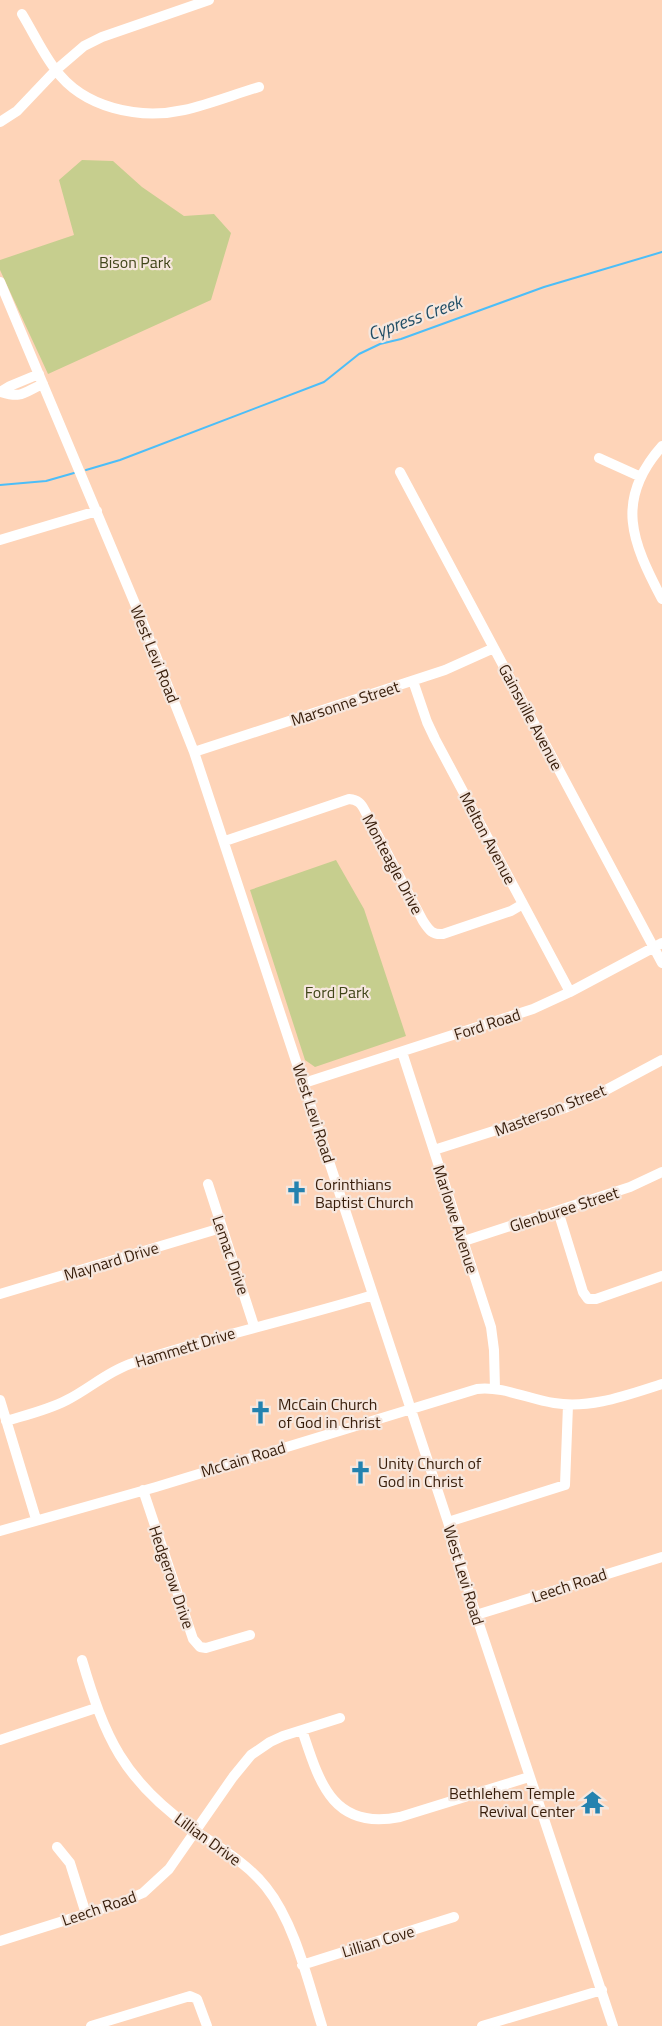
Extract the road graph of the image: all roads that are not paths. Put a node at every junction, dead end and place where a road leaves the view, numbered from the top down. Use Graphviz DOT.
graph roads {
  1 [pos="209,0"];
  2 [pos="22,14"];
  3 [pos="56,70"];
  4 [pos="260,87"];
  5 [pos="0,122"];
  6 [pos="0,282"];
  7 [pos="41,379"];
  8 [pos="0,392"];
  9 [pos="662,446"];
  10 [pos="599,458"];
  11 [pos="400,472"];
  12 [pos="641,477"];
  13 [pos="96,511"];
  14 [pos="0,540"];
  15 [pos="662,598"];
  16 [pos="494,648"];
  17 [pos="413,681"];
  18 [pos="194,752"];
  19 [pos="225,842"];
  20 [pos="524,904"];
  21 [pos="658,945"];
  22 [pos="662,963"];
  23 [pos="570,992"];
  24 [pos="402,1052"];
  25 [pos="662,1060"];
  26 [pos="304,1083"];
  27 [pos="434,1150"];
  28 [pos="662,1172"];
  29 [pos="208,1184"];
  30 [pos="558,1211"];
  31 [pos="221,1228"];
  32 [pos="464,1241"];
  33 [pos="662,1276"];
  34 [pos="0,1294"];
  35 [pos="373,1295"];
  36 [pos="254,1326"];
  37 [pos="662,1384"];
  38 [pos="495,1389"];
  39 [pos="0,1400"];
  40 [pos="568,1405"];
  41 [pos="410,1408"];
  42 [pos="6,1421"];
  43 [pos="143,1490"];
  44 [pos="36,1520"];
  45 [pos="448,1522"];
  46 [pos="0,1531"];
  47 [pos="662,1557"];
  48 [pos="476,1615"];
  49 [pos="250,1635"];
  50 [pos="82,1660"];
  51 [pos="96,1708"];
  52 [pos="340,1718"];
  53 [pos="302,1730"];
  54 [pos="0,1740"];
  55 [pos="529,1777"];
  56 [pos="195,1831"];
  57 [pos="57,1847"];
  58 [pos="86,1914"];
  59 [pos="454,1917"];
  60 [pos="0,1941"];
  61 [pos="302,1965"];
  62 [pos="602,1990"];
  63 [pos="91,2026"];
  64 [pos="207,2026"];
  65 [pos="322,2026"];
  66 [pos="482,2026"];
  67 [pos="613,2026"];
  1 -- 3 [label="street"];
  2 -- 3 [label="street"];
  3 -- 4 [label="street"];
  3 -- 5 [label="street"];
  6 -- 7 [label="street, West Levi Road"];
  7 -- 8 [label="street"];
  7 -- 13 [label="street, West Levi Road"];
  9 -- 12 [label="street"];
  10 -- 12 [label="street"];
  11 -- 16 [label="street, Gainsville Avenue"];
  12 -- 15 [label="street"];
  13 -- 14 [label="street"];
  13 -- 18 [label="street, West Levi Road"];
  16 -- 17 [label="street, Marsonne Street"];
  16 -- 21 [label="street, Gainsville Avenue"];
  17 -- 18 [label="street, Marsonne Street"];
  17 -- 20 [label="street, Melton Avenue"];
  18 -- 19 [label="street, West Levi Road"];
  19 -- 20 [label="street, Monteagle Drive"];
  19 -- 26 [label="street, West Levi Road"];
  20 -- 23 [label="street, Melton Avenue"];
  21 -- 22 [label="street, Gainsville Avenue"];
  21 -- 23 [label="street, Ford Road"];
  23 -- 24 [label="street, Ford Road"];
  24 -- 26 [label="street, Ford Road"];
  24 -- 27 [label="street, Marlowe Avenue"];
  25 -- 27 [label="street, Masterson Street"];
  26 -- 35 [label="street, West Levi Road"];
  27 -- 32 [label="street, Marlowe Avenue"];
  28 -- 30 [label="street, Glenburee Street"];
  29 -- 31 [label="street, Lemac Drive"];
  30 -- 32 [label="street, Glenburee Street"];
  30 -- 33 [label="street"];
  31 -- 34 [label="street, Maynard Drive"];
  31 -- 36 [label="street, Lemac Drive"];
  32 -- 38 [label="street, Marlowe Avenue"];
  35 -- 36 [label="street, Hammett Drive"];
  35 -- 41 [label="street, West Levi Road"];
  36 -- 42 [label="street, Hammett Drive"];
  37 -- 40 [label="street, McCain Road"];
  38 -- 40 [label="street, McCain Road"];
  38 -- 41 [label="street, McCain Road"];
  39 -- 42 [label="street"];
  40 -- 45 [label="street"];
  41 -- 43 [label="street, McCain Road"];
  41 -- 45 [label="street, West Levi Road"];
  42 -- 44 [label="street"];
  43 -- 44 [label="street, McCain Road"];
  43 -- 49 [label="street, Hedgerow Drive"];
  44 -- 46 [label="street, McCain Road"];
  45 -- 48 [label="street, West Levi Road"];
  47 -- 48 [label="street, Leech Road"];
  48 -- 55 [label="street, West Levi Road"];
  50 -- 51 [label="street, Lillian Drive"];
  51 -- 54 [label="street"];
  51 -- 56 [label="street, Lillian Drive"];
  52 -- 53 [label="street, Leech Road"];
  53 -- 55 [label="street"];
  53 -- 56 [label="street, Leech Road"];
  55 -- 62 [label="street, West Levi Road"];
  56 -- 58 [label="street, Leech Road"];
  56 -- 61 [label="street, Lillian Drive"];
  57 -- 58 [label="street"];
  58 -- 60 [label="street, Leech Road"];
  59 -- 61 [label="street, Lillian Cove"];
  61 -- 65 [label="street, Lillian Drive"];
  62 -- 66 [label="street"];
  62 -- 67 [label="street, West Levi Road"];
  63 -- 64 [label="street"];
}
